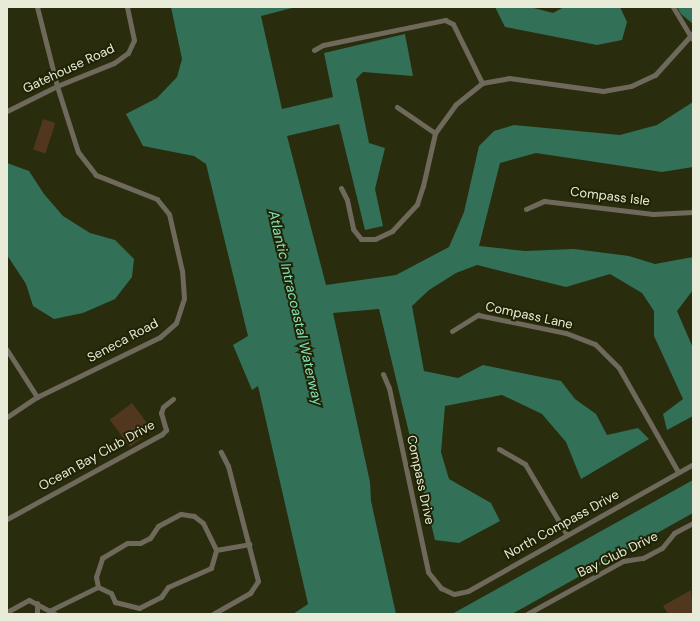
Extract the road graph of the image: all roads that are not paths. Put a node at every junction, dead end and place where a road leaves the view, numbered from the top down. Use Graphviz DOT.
graph roads {
  1 [pos="37,7"];
  2 [pos="127,7"];
  3 [pos="673,7"];
  4 [pos="692,36"];
  5 [pos="314,50"];
  6 [pos="482,83"];
  7 [pos="56,86"];
  8 [pos="397,107"];
  9 [pos="7,111"];
  10 [pos="435,133"];
  11 [pos="341,188"];
  12 [pos="526,209"];
  13 [pos="693,212"];
  14 [pos="452,331"];
  15 [pos="7,350"];
  16 [pos="383,374"];
  17 [pos="37,397"];
  18 [pos="173,399"];
  19 [pos="7,417"];
  20 [pos="499,449"];
  21 [pos="220,452"];
  22 [pos="693,464"];
  23 [pos="678,472"];
  24 [pos="7,519"];
  25 [pos="693,523"];
  26 [pos="567,535"];
  27 [pos="249,544"];
  28 [pos="216,550"];
  29 [pos="98,587"];
  30 [pos="441,588"];
  31 [pos="37,603"];
  32 [pos="7,612"];
  33 [pos="53,612"];
  34 [pos="38,614"];
  35 [pos="213,614"];
  36 [pos="527,614"];
  1 -- 7 [label="street, Seneca Road"];
  2 -- 7 [label="street, Gatehouse Road"];
  3 -- 4 [label="street"];
  4 -- 6 [label="street"];
  5 -- 6 [label="street"];
  6 -- 10 [label="street"];
  7 -- 9 [label="street, Gatehouse Road"];
  7 -- 17 [label="street, Seneca Road"];
  8 -- 10 [label="street"];
  10 -- 11 [label="street"];
  12 -- 13 [label="street, Compass Isle"];
  14 -- 23 [label="street, Compass Lane"];
  15 -- 17 [label="street"];
  16 -- 30 [label="street, Compass Drive"];
  17 -- 19 [label="street, Seneca Road"];
  18 -- 24 [label="street, Ocean Bay Club Drive"];
  20 -- 26 [label="street"];
  21 -- 27 [label="street"];
  22 -- 23 [label="street, North Compass Drive"];
  23 -- 26 [label="street, North Compass Drive"];
  25 -- 36 [label="street, Bay Club Drive"];
  26 -- 30 [label="street, North Compass Drive"];
  27 -- 28 [label="street"];
  27 -- 35 [label="street"];
  28 -- 29 [label="street"];
  28 -- 29 [label="street"];
  29 -- 33 [label="street"];
  31 -- 32 [label="street"];
  31 -- 33 [label="street"];
  31 -- 34 [label="street"];
}
